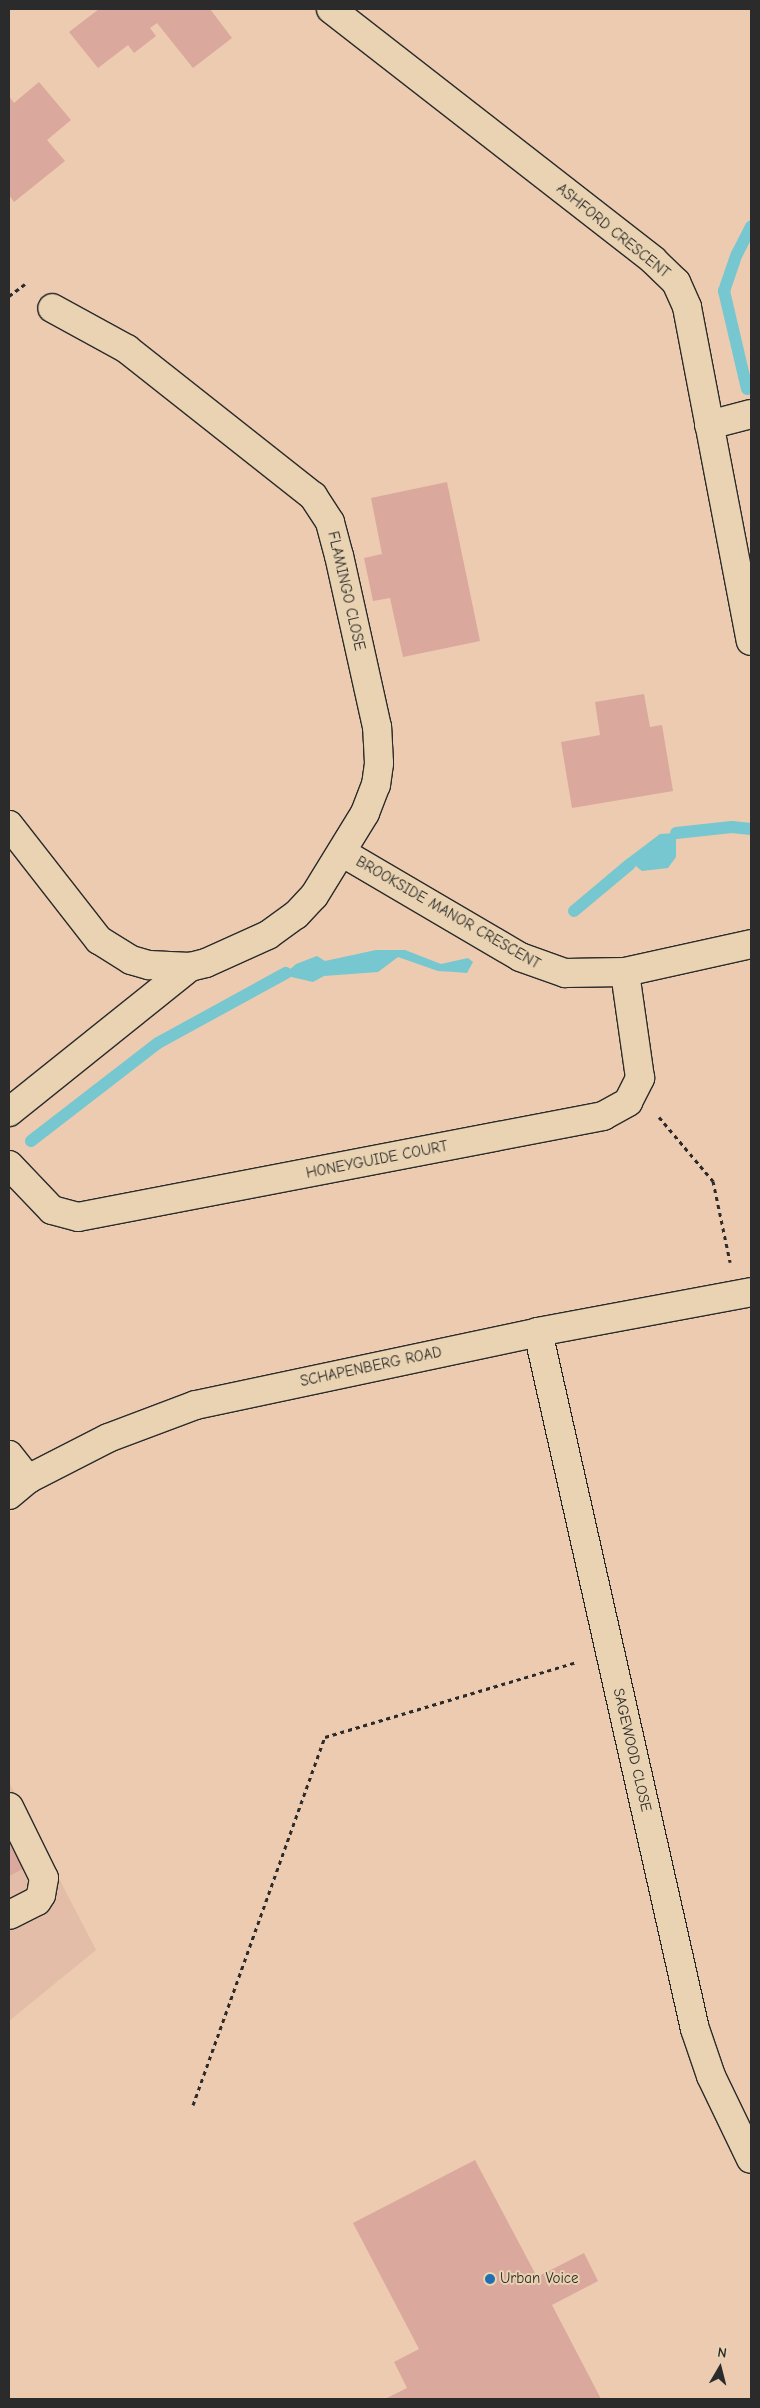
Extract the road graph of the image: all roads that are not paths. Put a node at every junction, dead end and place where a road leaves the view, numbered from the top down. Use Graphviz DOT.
graph roads {
  1 [pos="331,9"];
  2 [pos="52,308"];
  3 [pos="751,414"];
  4 [pos="709,425"];
  5 [pos="751,641"];
  6 [pos="9,825"];
  7 [pos="343,853"];
  8 [pos="751,944"];
  9 [pos="190,966"];
  10 [pos="625,972"];
  11 [pos="9,1112"];
  12 [pos="9,1165"];
  13 [pos="744,1293"];
  14 [pos="538,1332"];
  15 [pos="9,1455"];
  16 [pos="18,1487"];
  17 [pos="9,1807"];
  18 [pos="10,1915"];
  19 [pos="751,2158"];
  1 -- 4 [label="street, ASHFORD CRESCENT"];
  2 -- 7 [label="street, FLAMINGO CLOSE"];
  3 -- 4 [label="street"];
  4 -- 5 [label="street, ASHFORD CRESCENT"];
  6 -- 9 [label="street, BROOKSIDE MANOR CRESCENT"];
  7 -- 9 [label="street, BROOKSIDE MANOR CRESCENT"];
  7 -- 10 [label="street, BROOKSIDE MANOR CRESCENT"];
  8 -- 10 [label="street, BROOKSIDE MANOR CRESCENT"];
  9 -- 11 [label="street"];
  10 -- 12 [label="street, HONEYGUIDE COURT"];
  13 -- 14 [label="street, SCHAPENBERG ROAD"];
  14 -- 16 [label="street, SCHAPENBERG ROAD"];
  14 -- 19 [label="street, SAGEWOOD CLOSE"];
  15 -- 16 [label="street"];
  17 -- 18 [label="street"];
}
